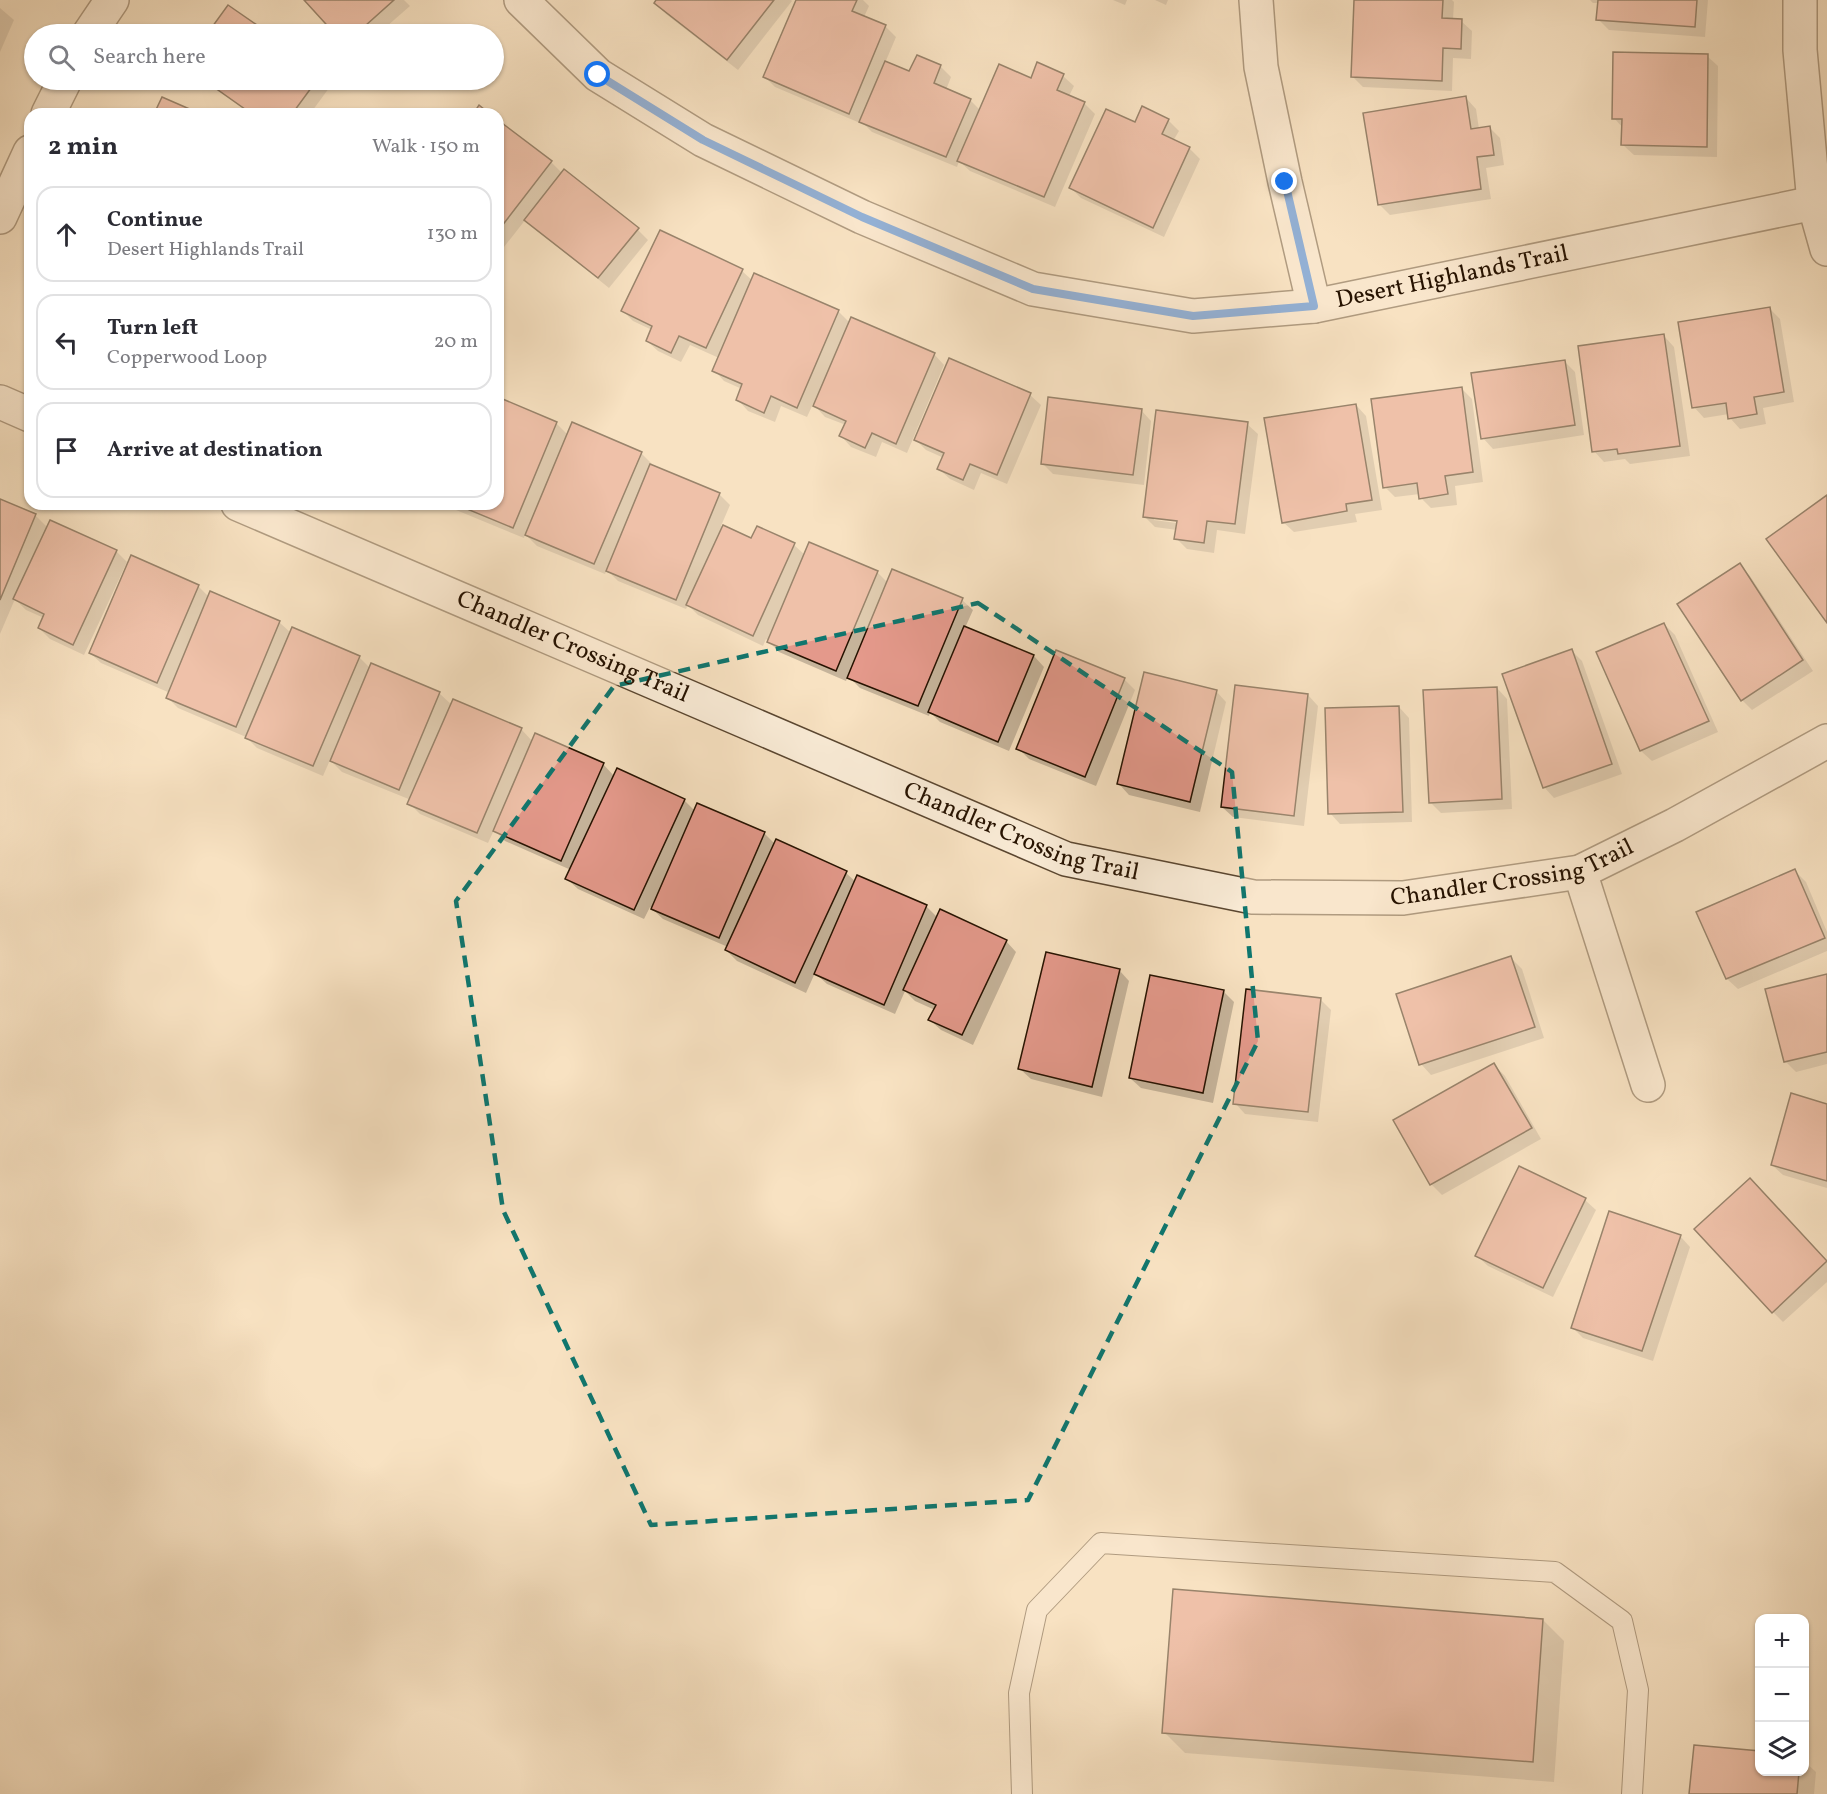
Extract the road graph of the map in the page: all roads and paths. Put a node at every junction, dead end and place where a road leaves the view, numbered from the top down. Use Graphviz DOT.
graph roads {
  1 [pos="112,0"];
  2 [pos="521,0"];
  3 [pos="1256,0"];
  4 [pos="1800,0"];
  5 [pos="96,24"];
  6 [pos="60,90"];
  7 [pos="51,108"];
  8 [pos="24,165"];
  9 [pos="1814,203"];
  10 [pos="0,217"];
  11 [pos="1827,249"];
  12 [pos="1314,306"];
  13 [pos="0,402"];
  14 [pos="24,412"];
  15 [pos="252,510"];
  16 [pos="1827,741"];
  17 [pos="1580,872"];
  18 [pos="1648,1085"];
  19 [pos="1022,1794"];
  20 [pos="1632,1794"];
  1 -- 5 [label="street"];
  2 -- 12 [label="street, Desert Highlands Trail"];
  3 -- 12 [label="street"];
  4 -- 9 [label="street"];
  6 -- 7 [label="street"];
  8 -- 10 [label="street"];
  9 -- 11 [label="street"];
  9 -- 12 [label="street, Desert Highlands Trail"];
  13 -- 14 [label="street"];
  15 -- 17 [label="street, Chandler Crossing Trail"];
  16 -- 17 [label="street, Chandler Crossing Trail"];
  17 -- 18 [label="street"];
  19 -- 20 [label="lane"];
}
